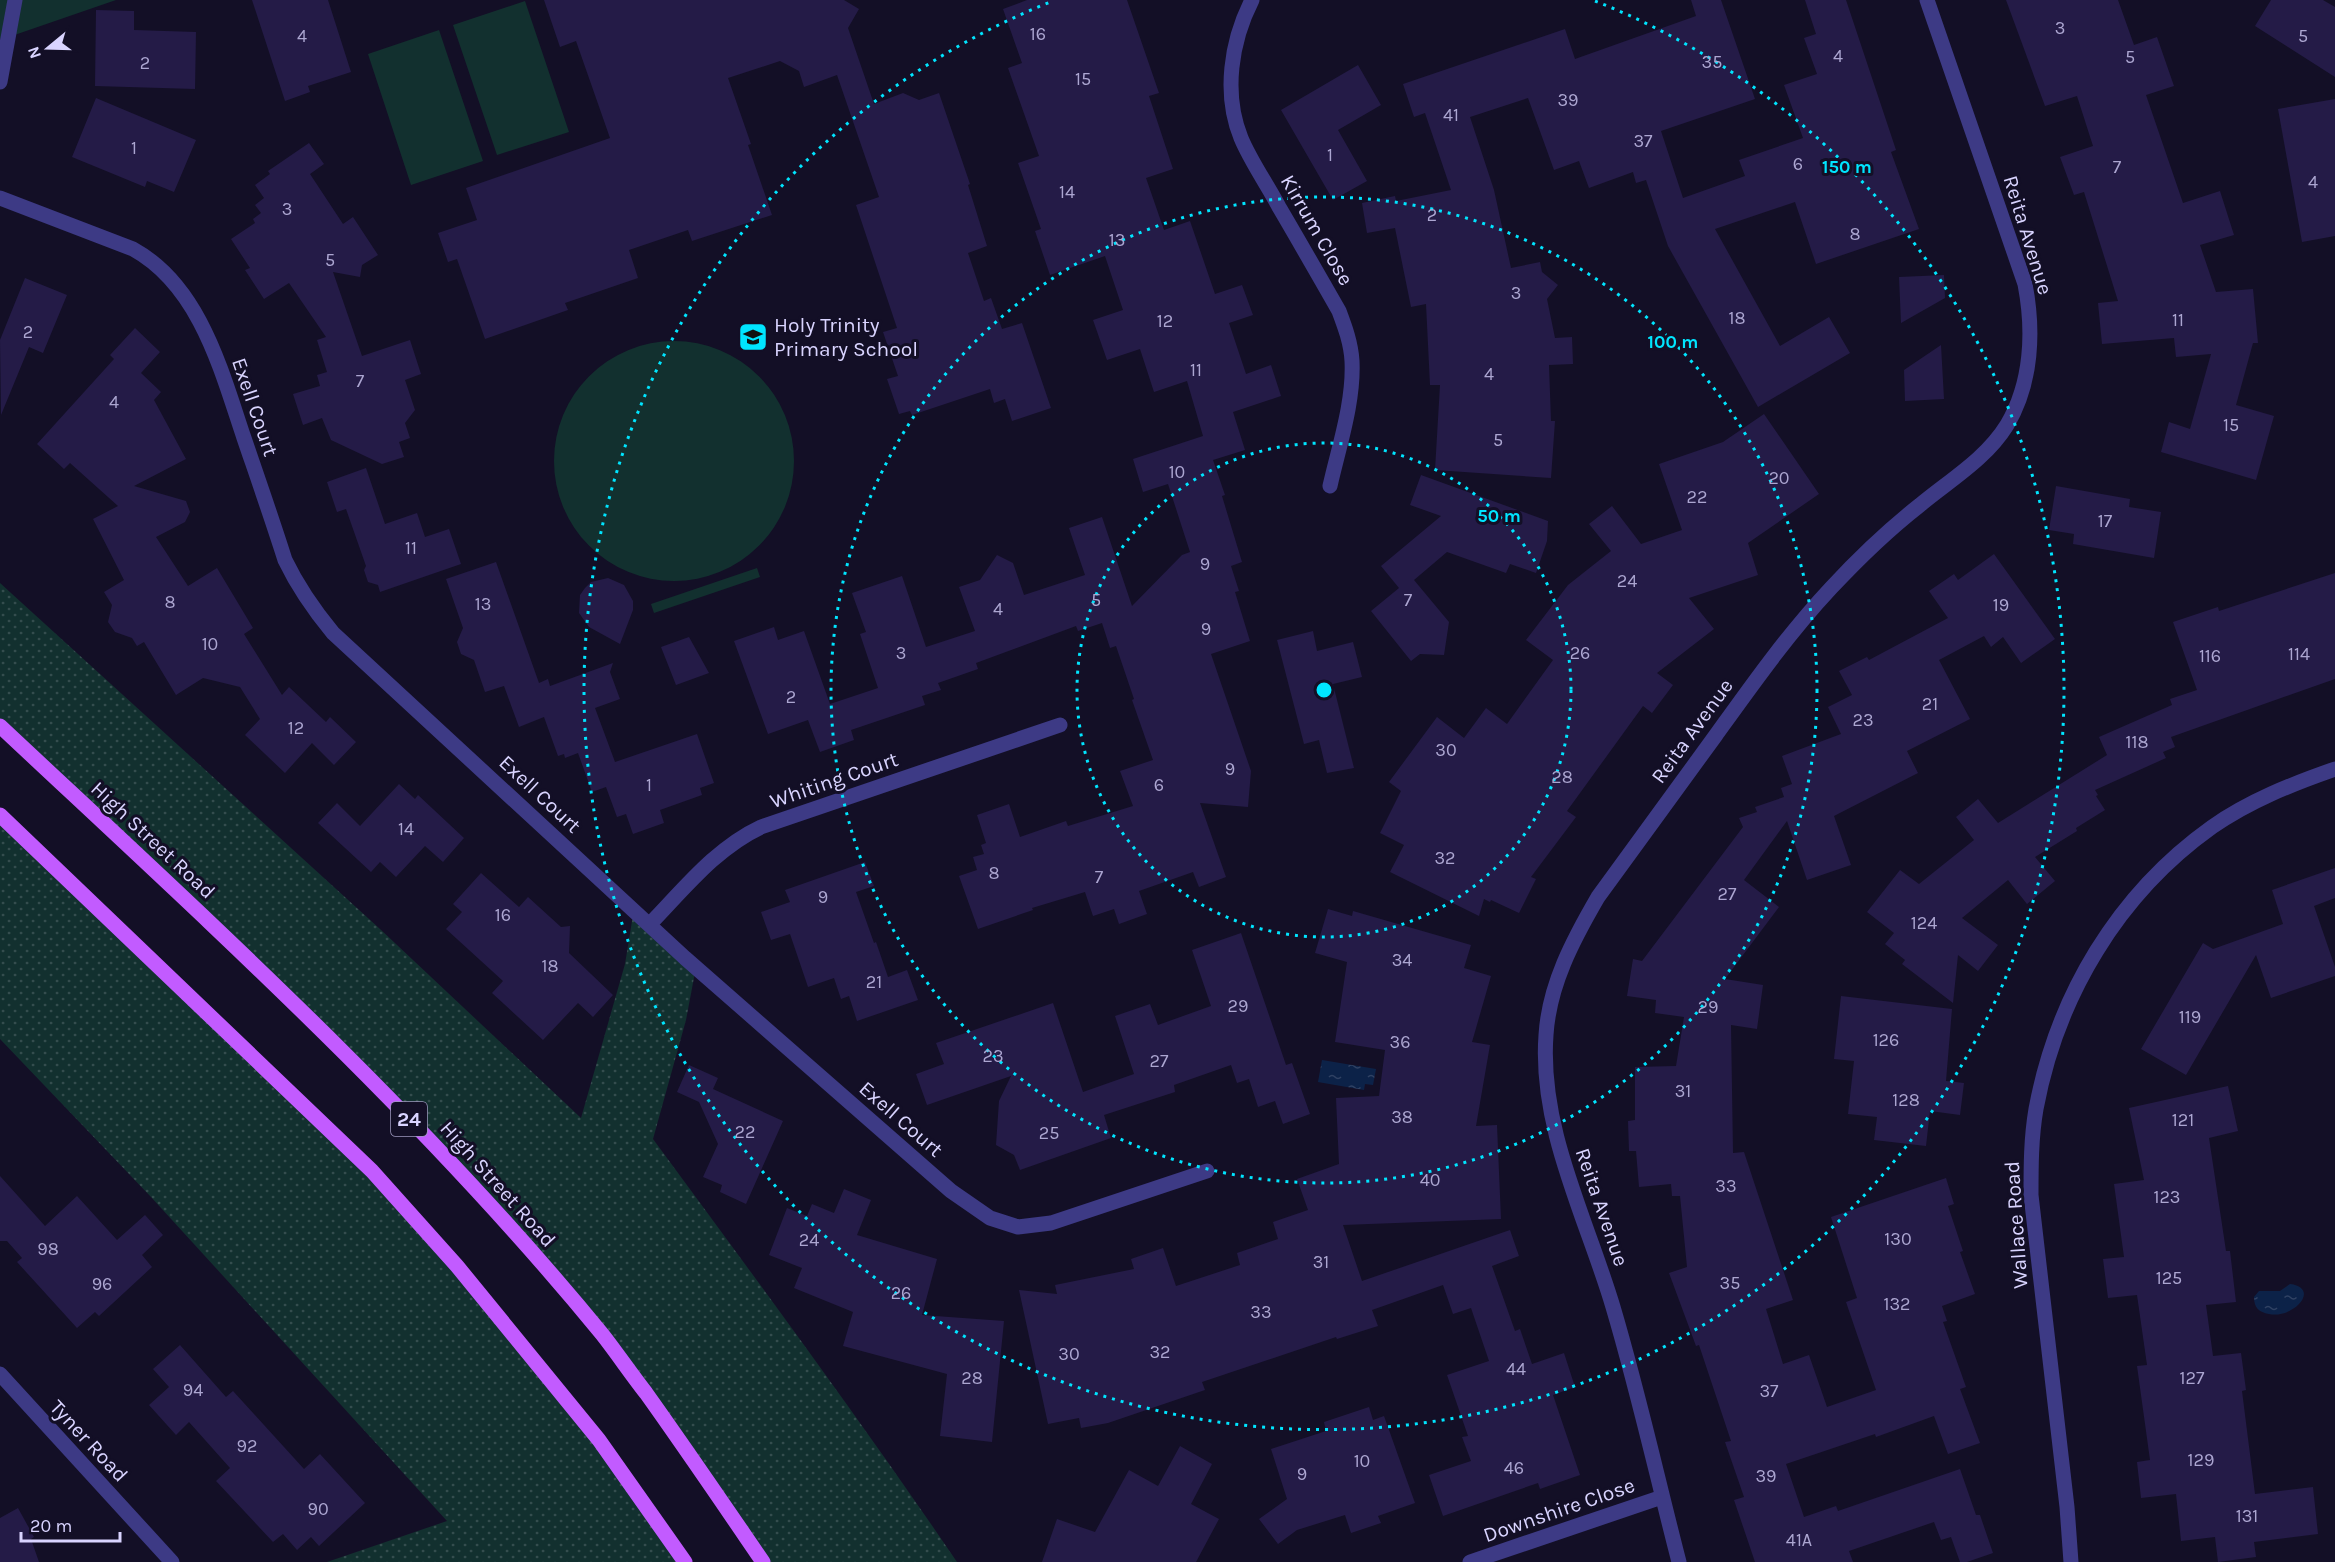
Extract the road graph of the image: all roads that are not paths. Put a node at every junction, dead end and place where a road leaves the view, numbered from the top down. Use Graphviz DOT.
graph roads {
  1 [pos="15,0"];
  2 [pos="1252,0"];
  3 [pos="1927,0"];
  4 [pos="0,82"];
  5 [pos="0,198"];
  6 [pos="1330,486"];
  7 [pos="1060,725"];
  8 [pos="0,726"];
  9 [pos="2335,769"];
  10 [pos="0,815"];
  11 [pos="650,924"];
  12 [pos="1207,1171"];
  13 [pos="0,1374"];
  14 [pos="1662,1497"];
  15 [pos="172,1562"];
  16 [pos="685,1562"];
  17 [pos="763,1562"];
  18 [pos="1470,1562"];
  19 [pos="1679,1562"];
  20 [pos="2071,1562"];
  1 -- 4 [label="street"];
  2 -- 6 [label="street, Kirrum Close"];
  3 -- 14 [label="street, Reita Avenue"];
  5 -- 11 [label="street, Exell Court"];
  7 -- 11 [label="street, Whiting Court"];
  8 -- 17 [label="main road, High Street Road / 24"];
  9 -- 20 [label="street, Wallace Road"];
  10 -- 16 [label="main road"];
  11 -- 12 [label="street, Exell Court"];
  13 -- 15 [label="street, Tyner Road"];
  14 -- 18 [label="street, Downshire Close"];
  14 -- 19 [label="street, Reita Avenue"];
}
